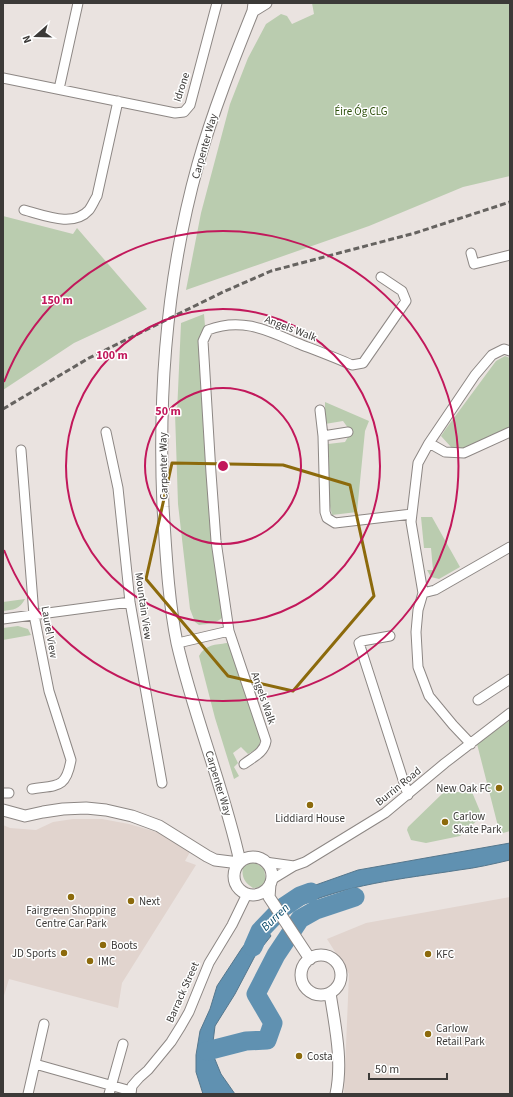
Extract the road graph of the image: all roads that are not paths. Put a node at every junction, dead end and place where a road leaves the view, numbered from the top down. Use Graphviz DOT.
graph roads {
  1 [pos="78,3"];
  2 [pos="217,3"];
  3 [pos="266,3"];
  4 [pos="253,7"];
  5 [pos="3,78"];
  6 [pos="59,89"];
  7 [pos="118,101"];
  8 [pos="24,210"];
  9 [pos="471,253"];
  10 [pos="510,255"];
  11 [pos="381,277"];
  12 [pos="510,352"];
  13 [pos="320,410"];
  14 [pos="106,432"];
  15 [pos="348,432"];
  16 [pos="510,432"];
  17 [pos="323,436"];
  18 [pos="429,443"];
  19 [pos="21,450"];
  20 [pos="412,514"];
  21 [pos="510,547"];
  22 [pos="423,593"];
  23 [pos="130,602"];
  24 [pos="34,615"];
  25 [pos="3,619"];
  26 [pos="229,631"];
  27 [pos="390,636"];
  28 [pos="178,643"];
  29 [pos="510,679"];
  30 [pos="478,700"];
  31 [pos="510,713"];
  32 [pos="471,744"];
  33 [pos="244,764"];
  34 [pos="162,783"];
  35 [pos="32,789"];
  36 [pos="408,796"];
  37 [pos="3,810"];
  38 [pos="233,829"];
  39 [pos="252,858"];
  40 [pos="215,860"];
  41 [pos="240,862"];
  42 [pos="265,862"];
  43 [pos="294,866"];
  44 [pos="235,881"];
  45 [pos="270,882"];
  46 [pos="258,895"];
  47 [pos="307,955"];
  48 [pos="330,993"];
  49 [pos="44,1024"];
  50 [pos="123,1044"];
  51 [pos="35,1064"];
  52 [pos="110,1089"];
  53 [pos="131,1093"];
  54 [pos="28,1094"];
  55 [pos="336,1094"];
  1 -- 6 [label="street"];
  2 -- 7 [label="street, Idrone"];
  3 -- 4 [label="street, Carpenter Way"];
  4 -- 28 [label="street, Carpenter Way"];
  5 -- 6 [label="street, Idrone"];
  6 -- 7 [label="street, Idrone"];
  7 -- 8 [label="street"];
  9 -- 10 [label="street"];
  11 -- 26 [label="street, Angels Walk"];
  12 -- 18 [label="street"];
  13 -- 17 [label="street"];
  14 -- 23 [label="street, Mountain View"];
  15 -- 17 [label="street"];
  16 -- 18 [label="street"];
  17 -- 20 [label="street"];
  18 -- 20 [label="street"];
  19 -- 24 [label="street, Laurel View"];
  20 -- 22 [label="street"];
  21 -- 22 [label="street"];
  22 -- 32 [label="street"];
  23 -- 24 [label="street"];
  23 -- 34 [label="street, Mountain View"];
  24 -- 25 [label="street"];
  24 -- 35 [label="street, Laurel View"];
  26 -- 28 [label="street"];
  26 -- 33 [label="street, Angels Walk"];
  27 -- 36 [label="street"];
  28 -- 38 [label="street, Carpenter Way"];
  29 -- 30 [label="street"];
  31 -- 32 [label="street, Burrin Road"];
  32 -- 36 [label="street, Burrin Road"];
  36 -- 43 [label="street, Burrin Road"];
  37 -- 40 [label="street"];
  38 -- 39 [label="street, Carpenter Way"];
  38 -- 41 [label="street, Carpenter Way"];
  39 -- 41 [label="street"];
  39 -- 42 [label="street"];
  40 -- 41 [label="street"];
  40 -- 44 [label="street"];
  41 -- 44 [label="street"];
  42 -- 43 [label="street"];
  42 -- 45 [label="street"];
  43 -- 45 [label="street, Burrin Road"];
  44 -- 46 [label="street"];
  45 -- 46 [label="street"];
  46 -- 47 [label="street"];
  46 -- 53 [label="street, Barrack Street"];
  47 -- 48 [label="street"];
  47 -- 48 [label="street"];
  48 -- 55 [label="street"];
  49 -- 51 [label="street"];
  50 -- 52 [label="street"];
  51 -- 52 [label="street"];
  51 -- 54 [label="street"];
  52 -- 53 [label="street"];
}
